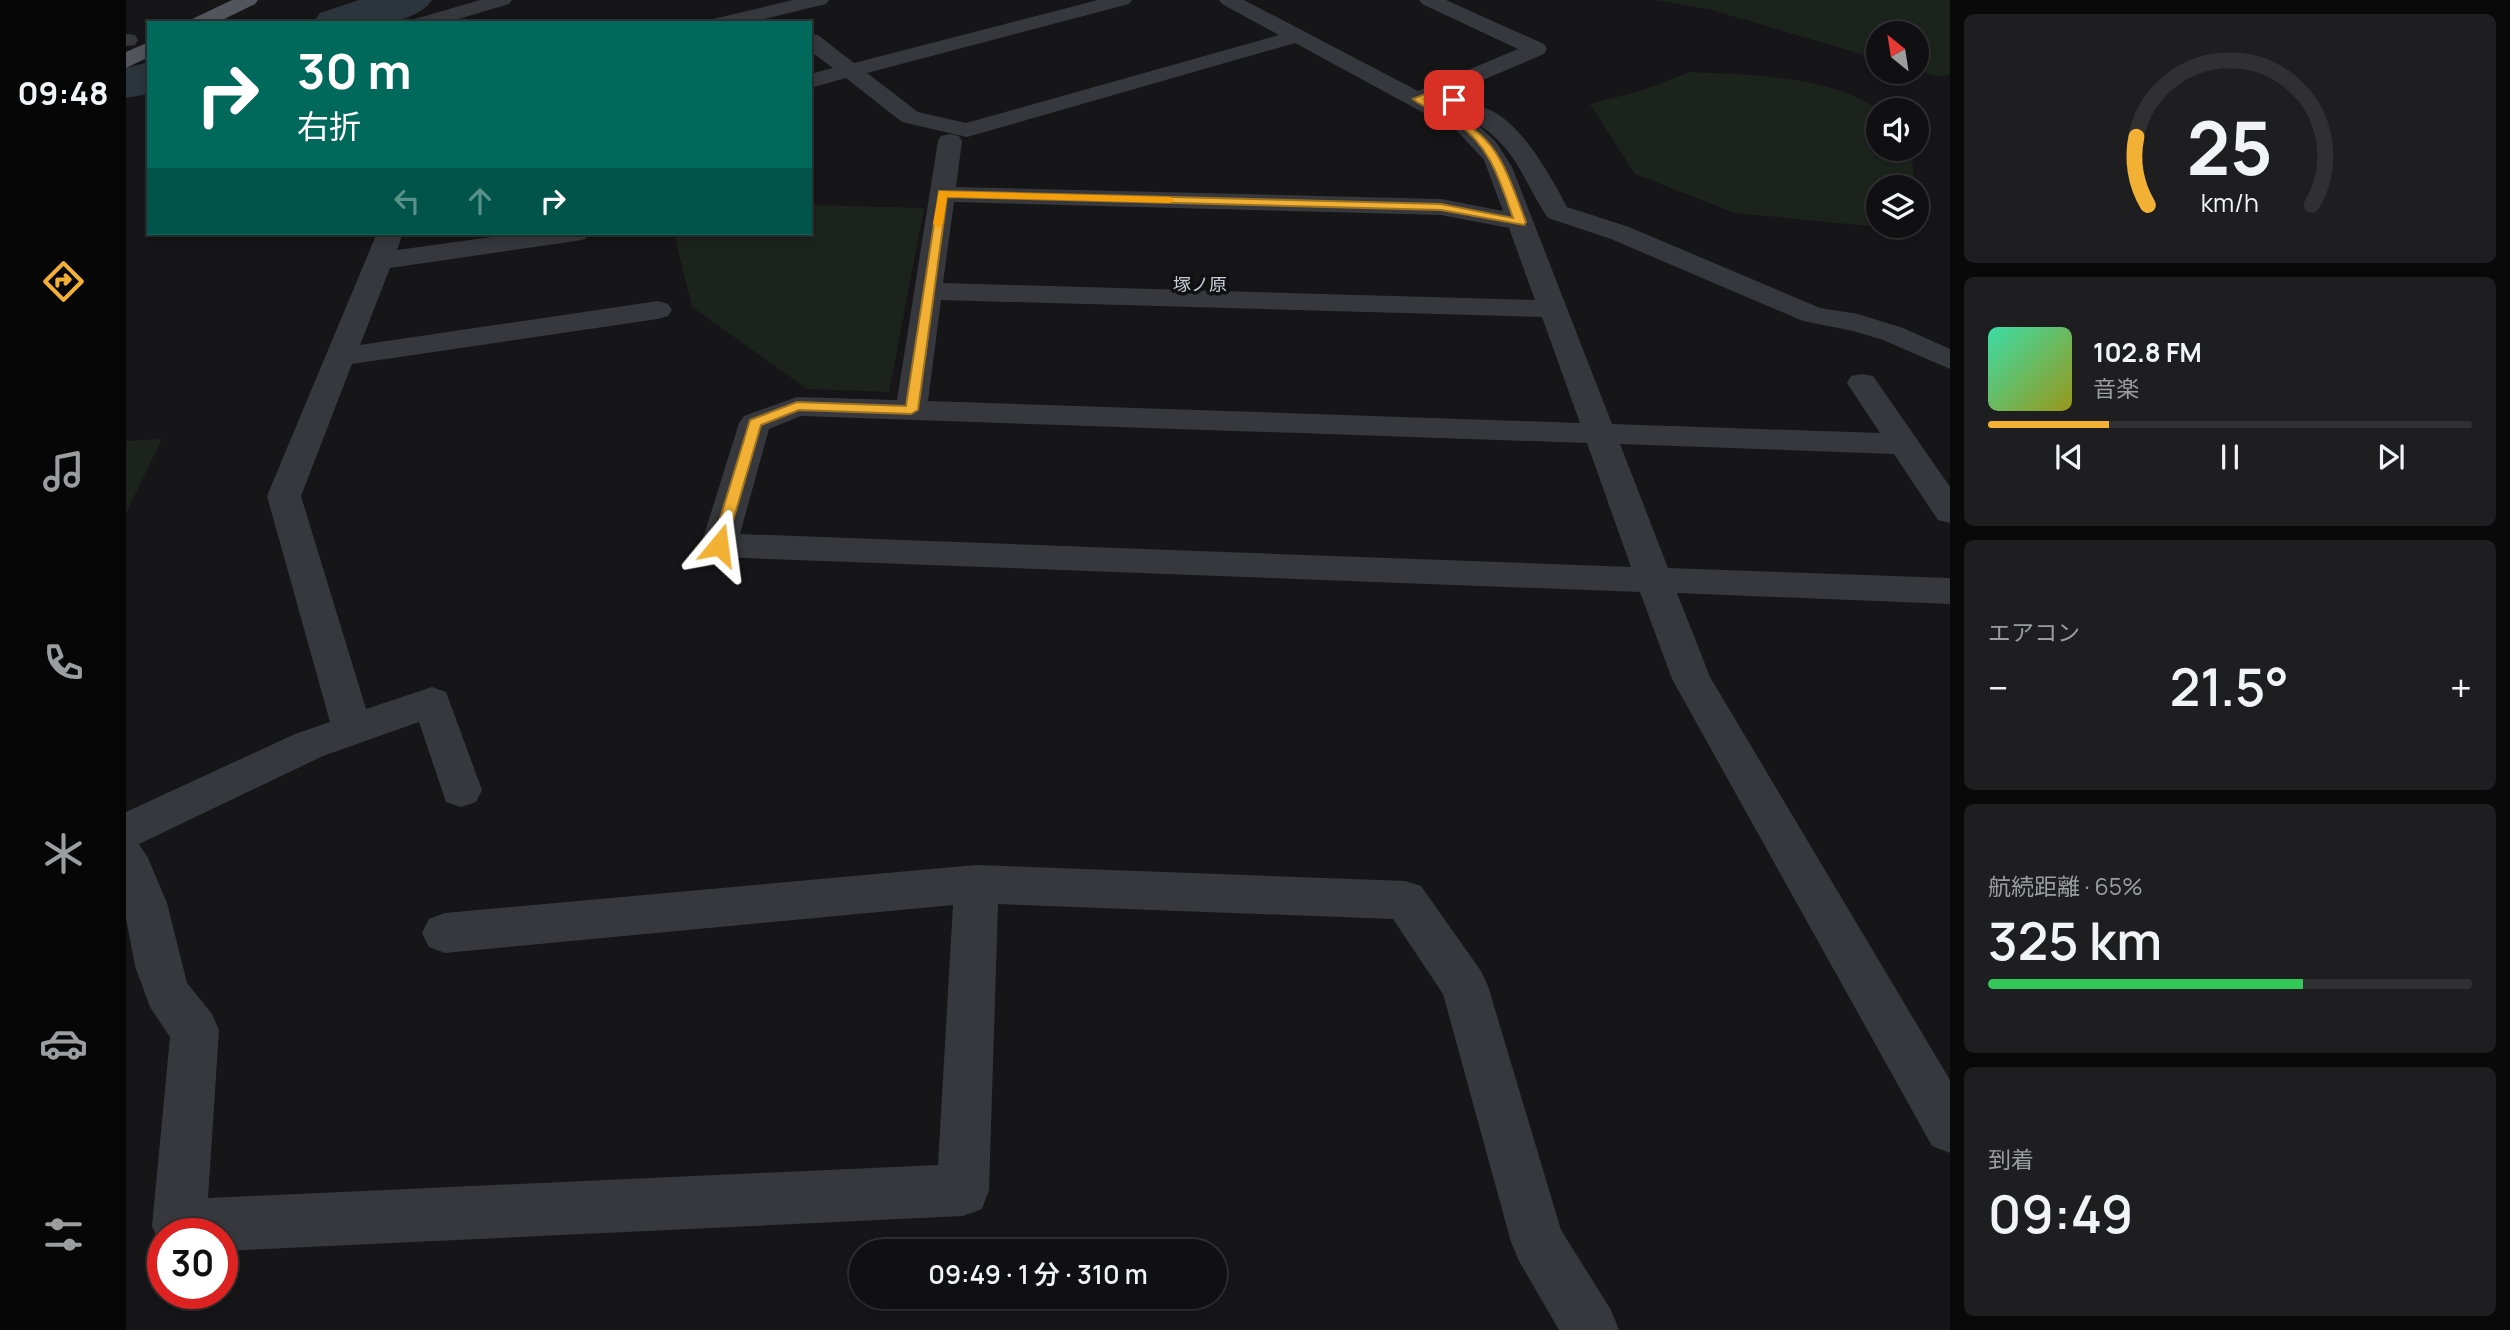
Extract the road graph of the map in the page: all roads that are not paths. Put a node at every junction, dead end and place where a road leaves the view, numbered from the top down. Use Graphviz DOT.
graph roads {
  1 [pos="248,0"];
  2 [pos="502,0"];
  3 [pos="819,0"];
  4 [pos="1122,0"];
  5 [pos="1228,0"];
  6 [pos="1429,0"];
  7 [pos="774,11"];
  8 [pos="203,21"];
  9 [pos="429,21"];
  10 [pos="729,21"];
  11 [pos="1298,36"];
  12 [pos="812,42"];
  13 [pos="147,49"];
  14 [pos="126,61"];
  15 [pos="850,71"];
  16 [pos="812,80"];
  17 [pos="1427,95"];
  18 [pos="950,141"];
  19 [pos="942,194"];
  20 [pos="1521,222"];
  21 [pos="549,235"];
  22 [pos="384,247"];
  23 [pos="928,291"];
  24 [pos="1553,309"];
  25 [pos="658,310"];
  26 [pos="340,357"];
  27 [pos="1950,360"];
  28 [pos="1862,383"];
  29 [pos="911,410"];
  30 [pos="1599,434"];
  31 [pos="1903,444"];
  32 [pos="1950,512"];
  33 [pos="1654,580"];
  34 [pos="1950,591"];
  35 [pos="352,730"];
  36 [pos="461,790"];
  37 [pos="126,831"];
  38 [pos="126,858"];
  39 [pos="976,884"];
  40 [pos="445,933"];
  41 [pos="1950,1128"];
  42 [pos="1591,1330"];
  1 -- 8 [label="main road"];
  2 -- 9 [label="street"];
  3 -- 7 [label="street"];
  4 -- 15 [label="street"];
  5 -- 11 [label="street"];
  6 -- 17 [label="street"];
  7 -- 10 [label="street"];
  11 -- 15 [label="street"];
  11 -- 17 [label="street"];
  12 -- 15 [label="street"];
  13 -- 14 [label="main road"];
  15 -- 16 [label="street"];
  17 -- 20 [label="street"];
  17 -- 27 [label="street"];
  18 -- 19 [label="street"];
  19 -- 20 [label="street"];
  19 -- 23 [label="street"];
  20 -- 24 [label="street"];
  21 -- 22 [label="street"];
  22 -- 26 [label="street"];
  23 -- 24 [label="street"];
  23 -- 29 [label="street"];
  24 -- 30 [label="street"];
  25 -- 26 [label="street"];
  26 -- 35 [label="street"];
  28 -- 31 [label="street"];
  29 -- 30 [label="street"];
  29 -- 33 [label="street"];
  30 -- 31 [label="street"];
  30 -- 33 [label="street"];
  31 -- 32 [label="street"];
  33 -- 34 [label="street"];
  33 -- 41 [label="street"];
  35 -- 36 [label="street"];
  35 -- 37 [label="street"];
  38 -- 39 [label="street"];
  39 -- 40 [label="street"];
  39 -- 42 [label="street"];
}
